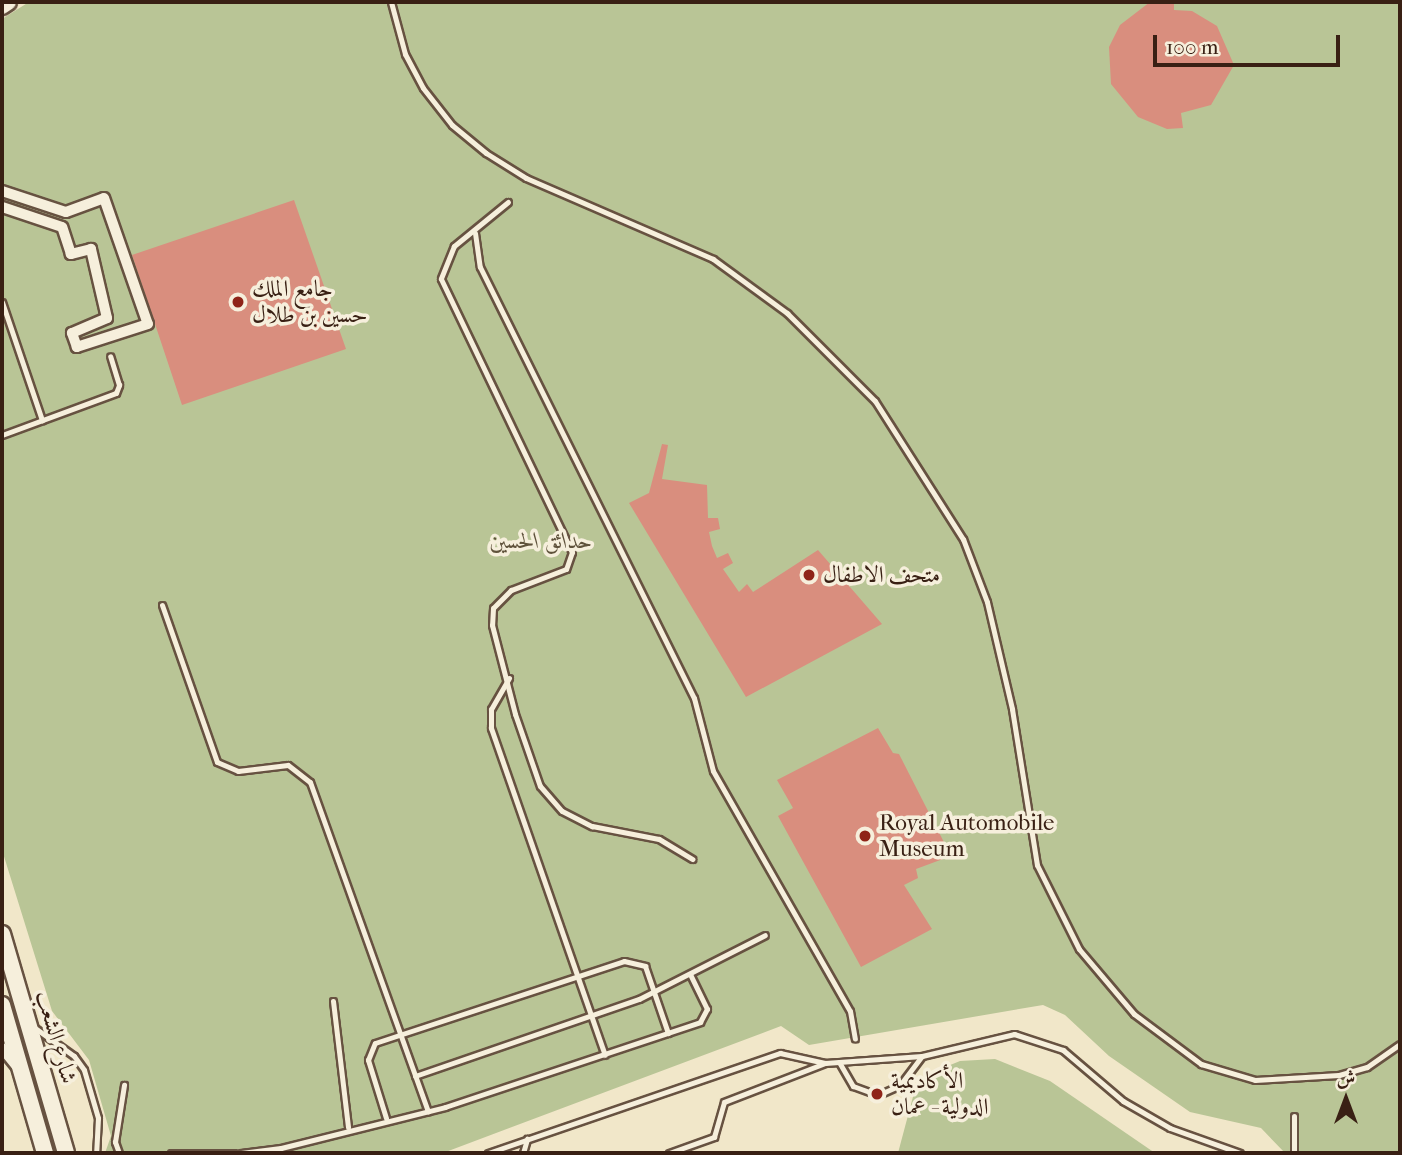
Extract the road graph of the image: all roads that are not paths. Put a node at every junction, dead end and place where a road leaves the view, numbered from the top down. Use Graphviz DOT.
graph roads {
  1 [pos="8,2"];
  2 [pos="391,2"];
  3 [pos="2,6"];
  4 [pos="2,191"];
  5 [pos="508,202"];
  6 [pos="2,206"];
  7 [pos="475,233"];
  8 [pos="2,302"];
  9 [pos="110,356"];
  10 [pos="42,420"];
  11 [pos="2,435"];
  12 [pos="162,606"];
  13 [pos="509,678"];
  14 [pos="692,859"];
  15 [pos="2,934"];
  16 [pos="765,934"];
  17 [pos="690,974"];
  18 [pos="577,976"];
  19 [pos="655,992"];
  20 [pos="333,1001"];
  21 [pos="2,1005"];
  22 [pos="591,1014"];
  23 [pos="30,1025"];
  24 [pos="668,1033"];
  25 [pos="400,1034"];
  26 [pos="855,1039"];
  27 [pos="1400,1045"];
  28 [pos="2,1048"];
  29 [pos="605,1055"];
  30 [pos="922,1056"];
  31 [pos="839,1062"];
  32 [pos="825,1063"];
  33 [pos="22,1074"];
  34 [pos="415,1076"];
  35 [pos="124,1085"];
  36 [pos="428,1111"];
  37 [pos="1294,1116"];
  38 [pos="386,1118"];
  39 [pos="348,1127"];
  40 [pos="527,1139"];
  41 [pos="45,1153"];
  42 [pos="66,1153"];
  43 [pos="96,1153"];
  44 [pos="119,1153"];
  45 [pos="172,1153"];
  46 [pos="234,1153"];
  47 [pos="241,1153"];
  48 [pos="488,1153"];
  49 [pos="523,1153"];
  50 [pos="669,1153"];
  51 [pos="1240,1153"];
  52 [pos="1294,1153"];
  1 -- 3 [label="main road"];
  2 -- 27 [label="lane"];
  4 -- 6 [label="street"];
  5 -- 7 [label="lane"];
  7 -- 13 [label="lane"];
  7 -- 26 [label="lane"];
  8 -- 10 [label="lane"];
  9 -- 10 [label="lane"];
  10 -- 11 [label="lane"];
  12 -- 25 [label="lane"];
  13 -- 14 [label="lane"];
  13 -- 18 [label="lane"];
  15 -- 23 [label="main road, شارع الشعب"];
  16 -- 17 [label="lane"];
  17 -- 19 [label="lane"];
  17 -- 24 [label="lane"];
  18 -- 19 [label="lane"];
  18 -- 22 [label="lane"];
  18 -- 25 [label="lane"];
  19 -- 22 [label="lane"];
  19 -- 24 [label="lane"];
  20 -- 39 [label="lane"];
  21 -- 33 [label="main road, شارع الشعب"];
  22 -- 29 [label="lane"];
  22 -- 34 [label="lane"];
  23 -- 42 [label="main road, شارع الشعب"];
  23 -- 43 [label="lane"];
  24 -- 29 [label="lane"];
  25 -- 34 [label="lane"];
  25 -- 38 [label="lane"];
  28 -- 33 [label="street"];
  29 -- 36 [label="lane"];
  30 -- 31 [label="lane"];
  30 -- 31 [label="lane"];
  30 -- 51 [label="lane"];
  31 -- 32 [label="lane"];
  32 -- 40 [label="lane"];
  32 -- 50 [label="lane"];
  33 -- 41 [label="main road, شارع الشعب"];
  34 -- 36 [label="lane"];
  35 -- 44 [label="lane"];
  36 -- 38 [label="lane"];
  37 -- 52 [label="lane"];
  38 -- 39 [label="lane"];
  39 -- 47 [label="lane"];
  40 -- 48 [label="lane"];
  40 -- 49 [label="lane"];
  45 -- 46 [label="lane"];
}
